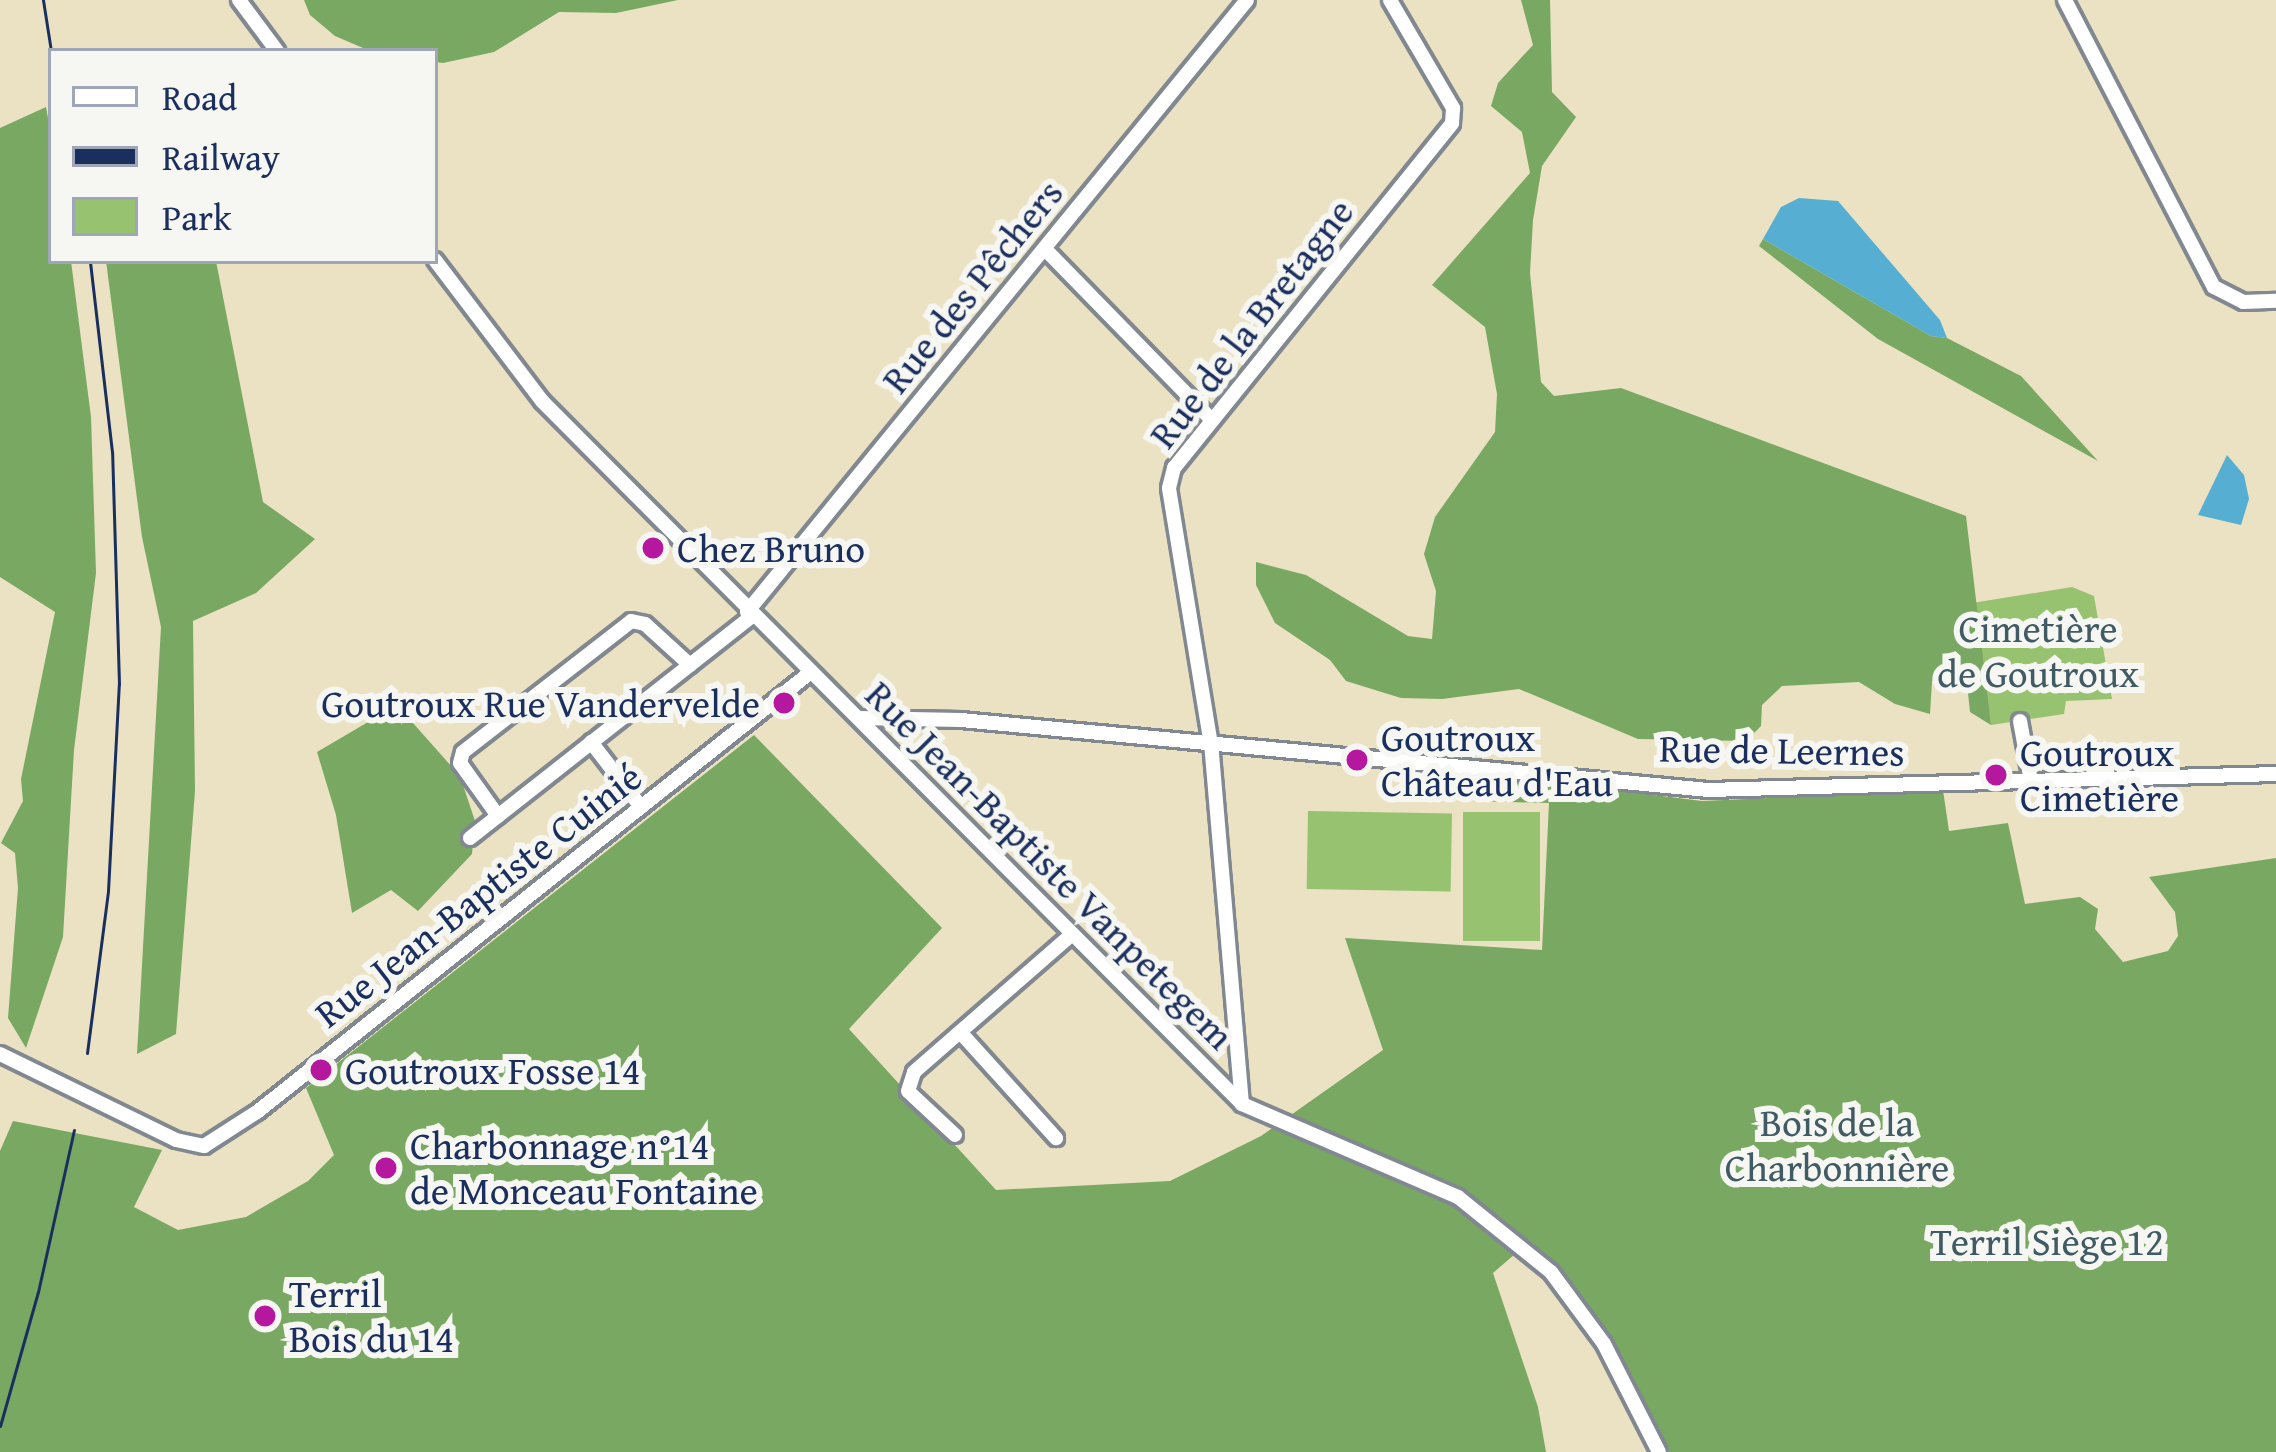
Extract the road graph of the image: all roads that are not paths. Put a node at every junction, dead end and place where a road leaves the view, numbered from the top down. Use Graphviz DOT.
graph roads {
  1 [pos="239,0"];
  2 [pos="1247,0"];
  3 [pos="1390,0"];
  4 [pos="2065,0"];
  5 [pos="275,48"];
  6 [pos="1046,250"];
  7 [pos="438,264"];
  8 [pos="2276,301"];
  9 [pos="1212,420"];
  10 [pos="749,615"];
  11 [pos="690,665"];
  12 [pos="812,672"];
  13 [pos="859,718"];
  14 [pos="2020,721"];
  15 [pos="591,742"];
  16 [pos="1211,745"];
  17 [pos="2276,774"];
  18 [pos="2031,781"];
  19 [pos="640,807"];
  20 [pos="499,816"];
  21 [pos="470,838"];
  22 [pos="1072,934"];
  23 [pos="961,1033"];
  24 [pos="0,1054"];
  25 [pos="1242,1104"];
  26 [pos="955,1135"];
  27 [pos="1056,1138"];
  28 [pos="1660,1452"];
  1 -- 5 [label="street"];
  2 -- 6 [label="street, Rue des Pêchers"];
  3 -- 9 [label="street, Rue de la Bretagne"];
  4 -- 8 [label="street"];
  6 -- 9 [label="street"];
  6 -- 10 [label="street, Rue des Pêchers"];
  7 -- 10 [label="street, Rue Jean-Baptiste Vanpetegem"];
  9 -- 16 [label="street, Rue de la Bretagne"];
  10 -- 11 [label="street, Rue des Pêchers"];
  10 -- 12 [label="street, Rue Jean-Baptiste Vanpetegem"];
  11 -- 15 [label="street, Rue des Pêchers"];
  11 -- 20 [label="street"];
  12 -- 13 [label="street, Rue Jean-Baptiste Vanpetegem"];
  12 -- 19 [label="street, Rue Jean-Baptiste Cuinié"];
  13 -- 16 [label="street, Rue de Leernes"];
  13 -- 22 [label="street, Rue Jean-Baptiste Vanpetegem"];
  14 -- 18 [label="street"];
  15 -- 19 [label="street"];
  15 -- 20 [label="street, Rue des Pêchers"];
  16 -- 18 [label="street, Rue de Leernes"];
  16 -- 25 [label="street, Rue de la Bretagne"];
  17 -- 18 [label="street, Rue de Leernes"];
  19 -- 24 [label="street, Rue Jean-Baptiste Cuinié"];
  20 -- 21 [label="street, Rue des Pêchers"];
  22 -- 23 [label="street"];
  22 -- 25 [label="street, Rue Jean-Baptiste Vanpetegem"];
  23 -- 26 [label="street"];
  23 -- 27 [label="street"];
  25 -- 28 [label="street"];
}
